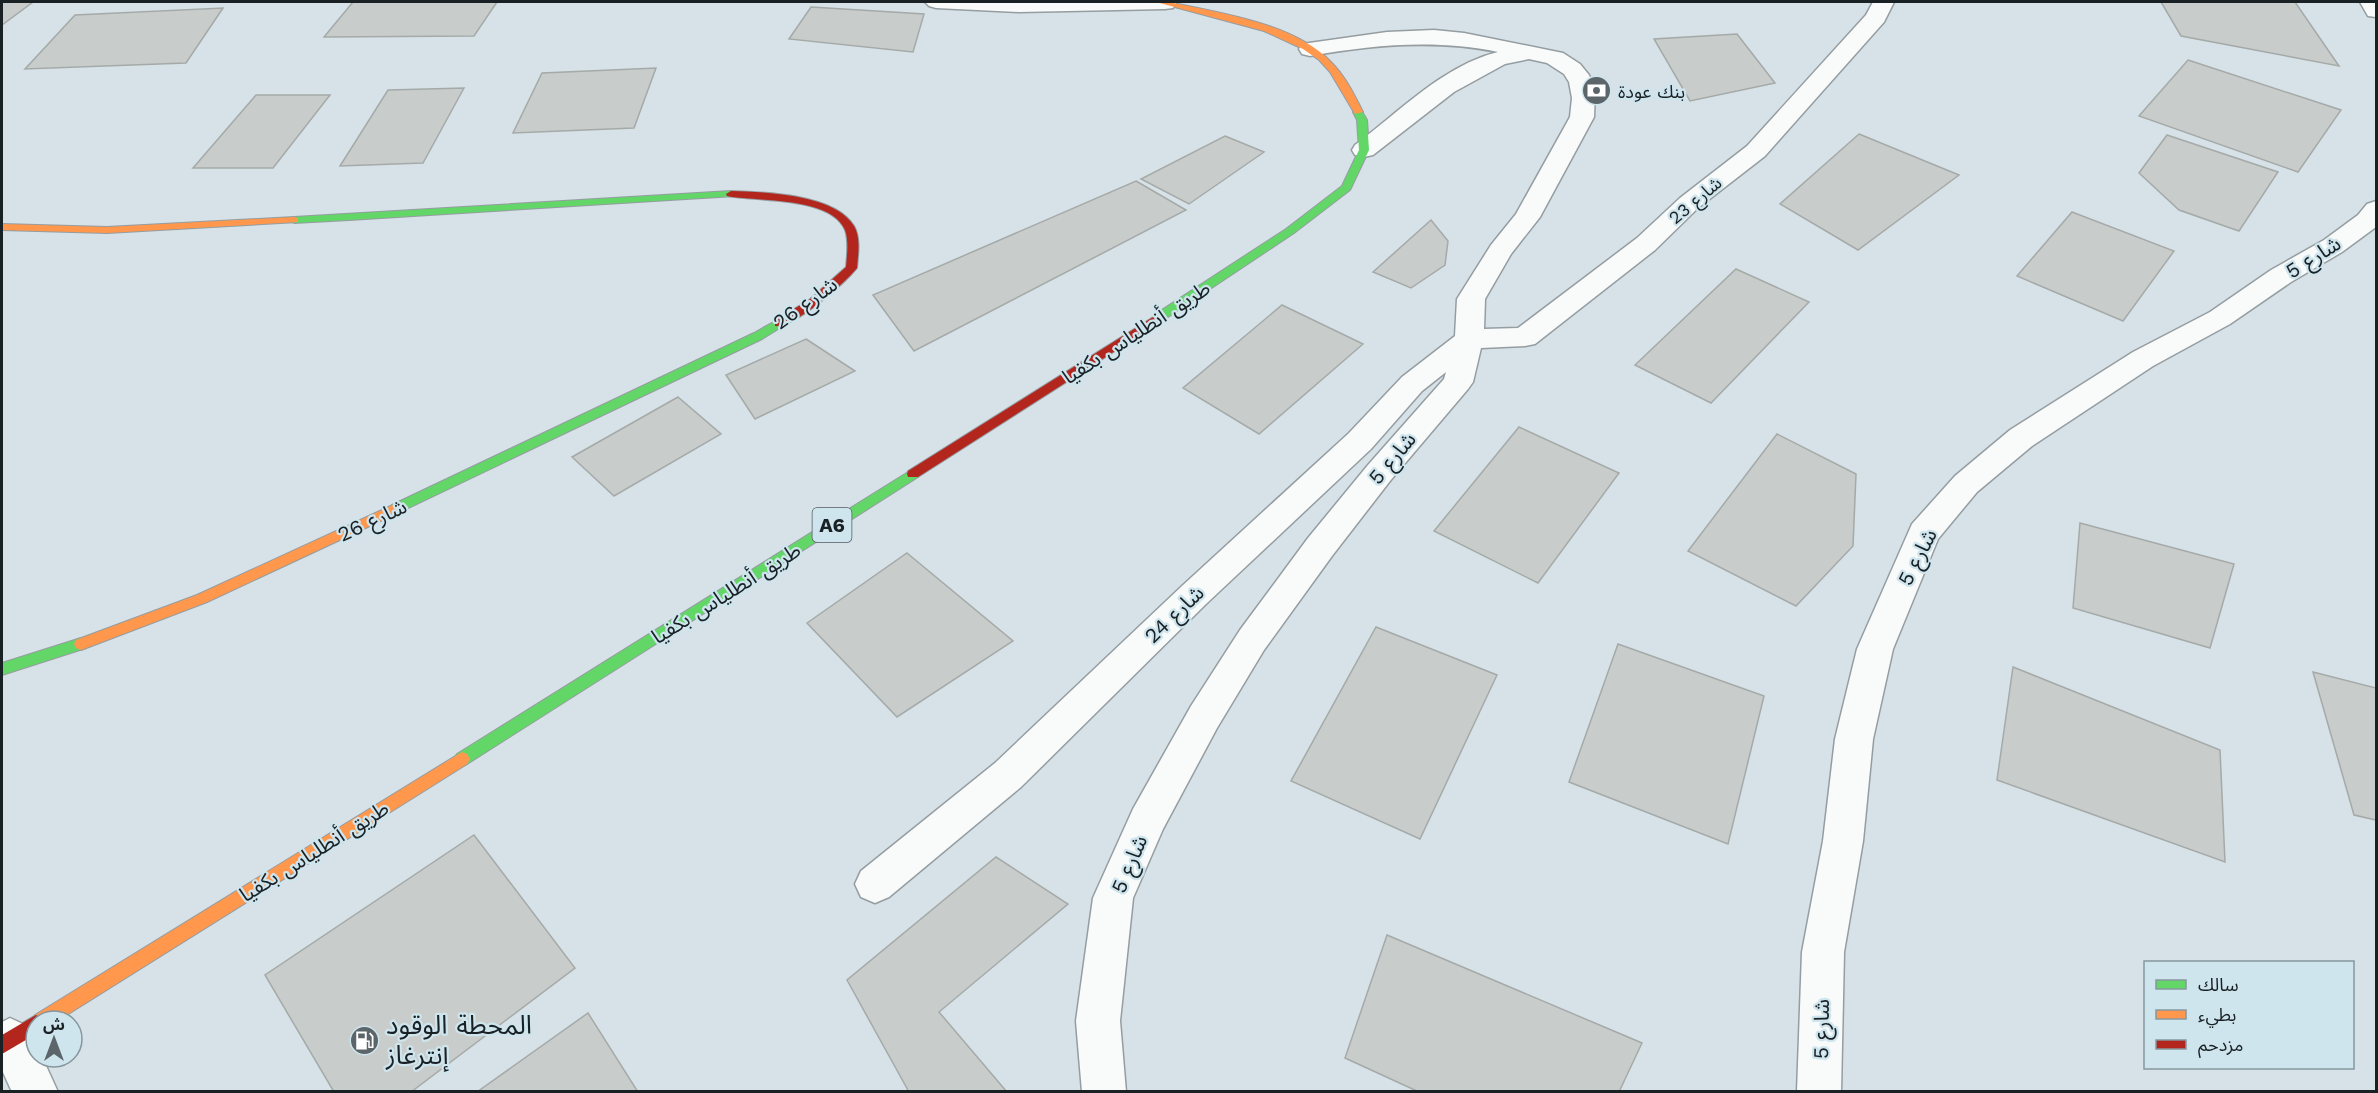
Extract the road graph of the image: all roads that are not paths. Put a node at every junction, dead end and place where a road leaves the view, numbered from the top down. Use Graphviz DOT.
graph roads {
  1 [pos="936,2"];
  2 [pos="1163,2"];
  3 [pos="1883,2"];
  4 [pos="2370,2"];
  5 [pos="2376,11"];
  6 [pos="1311,49"];
  7 [pos="1530,52"];
  8 [pos="1364,150"];
  9 [pos="2376,209"];
  10 [pos="2,227"];
  11 [pos="1469,339"];
  12 [pos="2,669"];
  13 [pos="875,884"];
  14 [pos="22,1033"];
  15 [pos="36,1092"];
  16 [pos="1104,1092"];
  17 [pos="1819,1092"];
  1 -- 2 [label="street"];
  2 -- 6 [label="main road, طريق أنطلياس بكفيا / A6"];
  3 -- 11 [label="street, شارع 23"];
  4 -- 5 [label="street"];
  6 -- 7 [label="street, شارع 5"];
  6 -- 8 [label="main road, طريق أنطلياس بكفيا / A6"];
  7 -- 8 [label="street"];
  7 -- 11 [label="street, شارع 5"];
  8 -- 14 [label="main road, طريق أنطلياس بكفيا / A6"];
  9 -- 17 [label="street, شارع 5"];
  10 -- 12 [label="main road, شارع 26"];
  11 -- 13 [label="street, شارع 24"];
  11 -- 16 [label="street, شارع 5"];
  14 -- 15 [label="street"];
}
